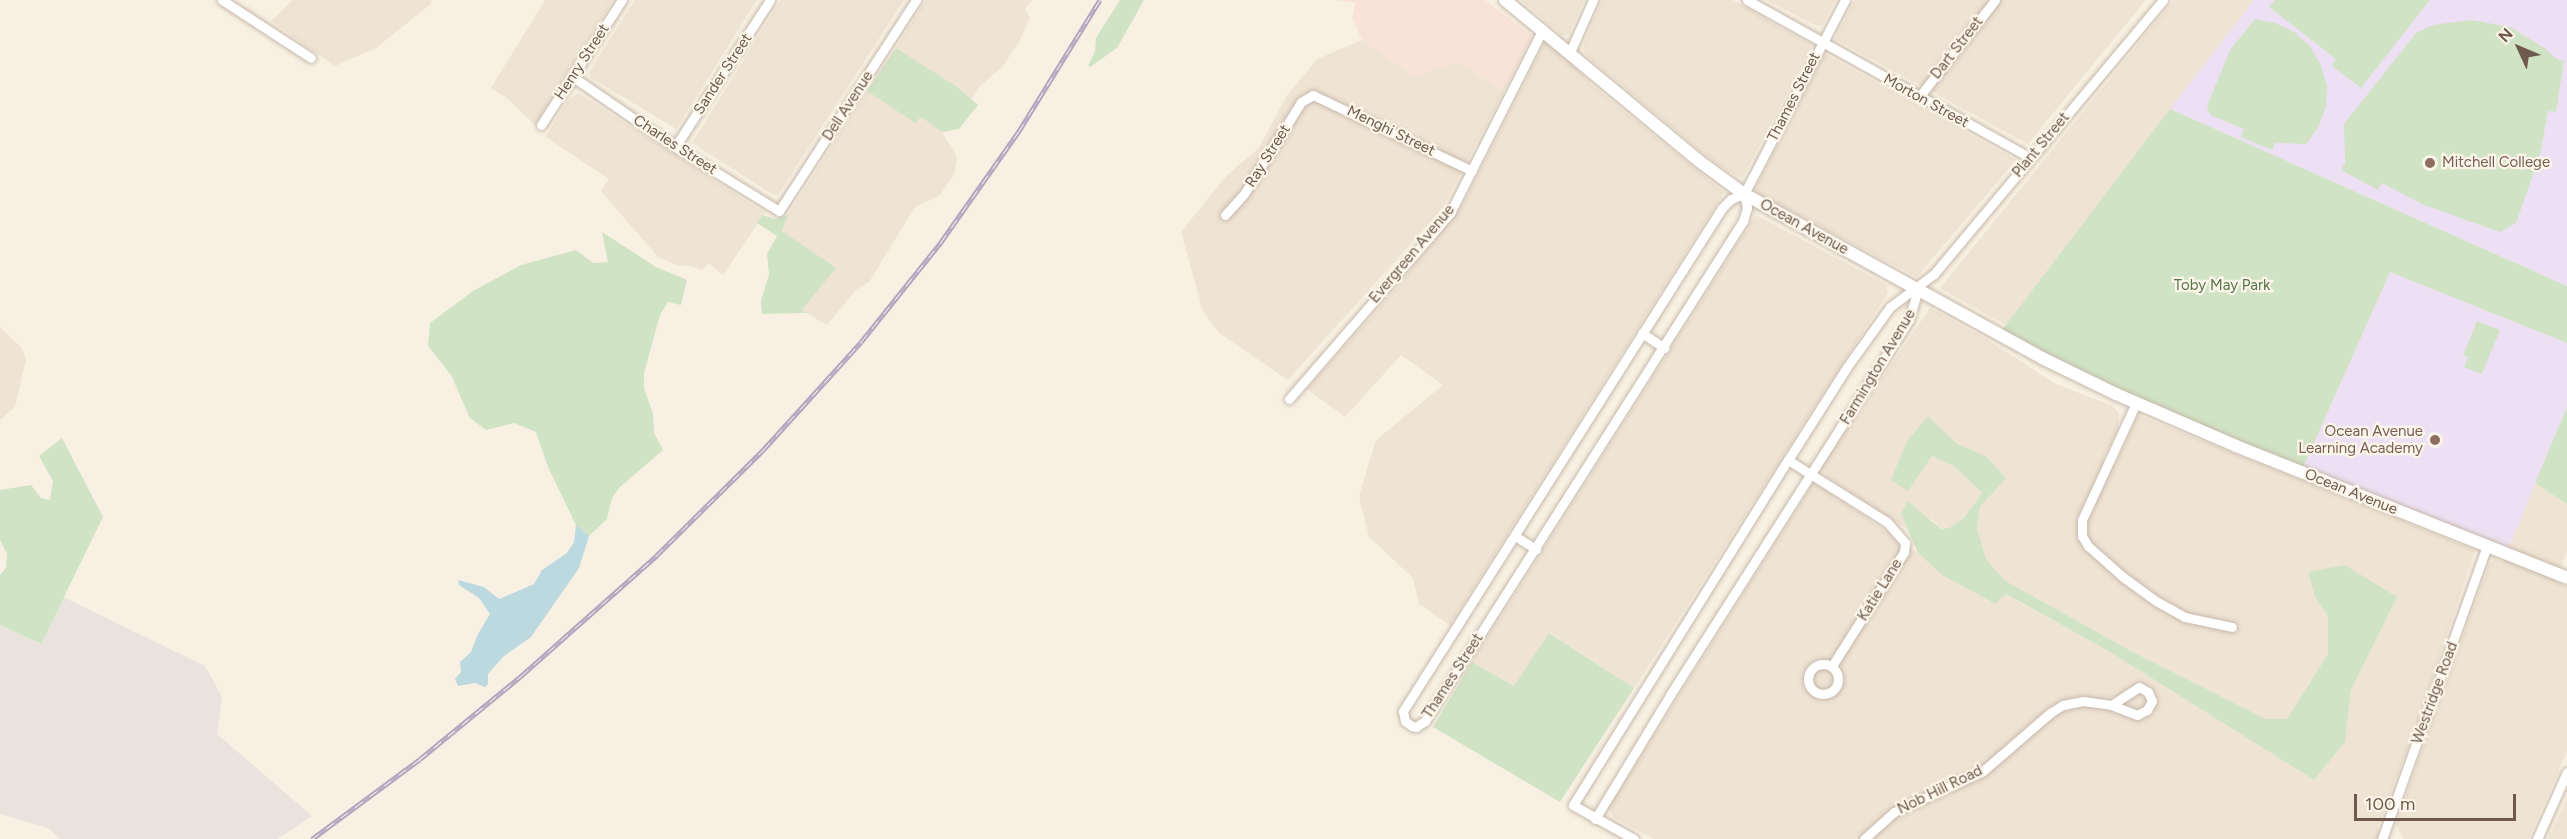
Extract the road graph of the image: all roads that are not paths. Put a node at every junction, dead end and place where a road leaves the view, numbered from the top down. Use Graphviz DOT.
graph roads {
  1 [pos="222,0"];
  2 [pos="622,0"];
  3 [pos="770,0"];
  4 [pos="916,0"];
  5 [pos="1505,0"];
  6 [pos="1593,0"];
  7 [pos="1747,0"];
  8 [pos="1845,0"];
  9 [pos="1995,0"];
  10 [pos="2163,0"];
  11 [pos="1543,29"];
  12 [pos="1822,43"];
  13 [pos="1570,52"];
  14 [pos="310,58"];
  15 [pos="573,77"];
  16 [pos="1308,96"];
  17 [pos="1919,96"];
  18 [pos="541,124"];
  19 [pos="675,147"];
  20 [pos="2031,158"];
  21 [pos="1472,171"];
  22 [pos="1744,194"];
  23 [pos="779,211"];
  24 [pos="1225,215"];
  25 [pos="1918,289"];
  26 [pos="1642,333"];
  27 [pos="1664,348"];
  28 [pos="1289,399"];
  29 [pos="2136,403"];
  30 [pos="1788,460"];
  31 [pos="1812,475"];
  32 [pos="1515,536"];
  33 [pos="2487,546"];
  34 [pos="1536,549"];
  35 [pos="2567,578"];
  36 [pos="2232,627"];
  37 [pos="1832,666"];
  38 [pos="2111,705"];
  39 [pos="2567,772"];
  40 [pos="1595,819"];
  41 [pos="1634,839"];
  42 [pos="1864,839"];
  43 [pos="2382,839"];
  44 [pos="2536,839"];
  1 -- 14 [label="street"];
  2 -- 15 [label="street, Henry Street"];
  3 -- 19 [label="street, Sander Street"];
  4 -- 23 [label="street, Dell Avenue"];
  5 -- 11 [label="main road, Ocean Avenue"];
  6 -- 13 [label="street"];
  7 -- 12 [label="street, Morton Street"];
  8 -- 12 [label="street, Thames Street"];
  9 -- 17 [label="street, Dart Street"];
  10 -- 20 [label="street, Plant Street"];
  11 -- 13 [label="main road, Ocean Avenue"];
  11 -- 21 [label="street, Evergreen Avenue"];
  12 -- 17 [label="street, Morton Street"];
  12 -- 22 [label="street, Thames Street"];
  13 -- 22 [label="main road, Ocean Avenue"];
  15 -- 18 [label="street, Henry Street"];
  15 -- 19 [label="street, Charles Street"];
  16 -- 21 [label="street, Menghi Street"];
  16 -- 24 [label="street, Ray Street"];
  17 -- 20 [label="street, Morton Street"];
  19 -- 23 [label="street, Charles Street"];
  20 -- 25 [label="street, Plant Street"];
  21 -- 28 [label="street, Evergreen Avenue"];
  22 -- 25 [label="main road, Ocean Avenue"];
  22 -- 26 [label="street, Thames Street"];
  22 -- 27 [label="street, Thames Street"];
  25 -- 29 [label="main road, Ocean Avenue"];
  25 -- 30 [label="street, Farmington Avenue"];
  25 -- 31 [label="street, Farmington Avenue"];
  26 -- 27 [label="street"];
  26 -- 32 [label="street, Thames Street"];
  27 -- 34 [label="street, Thames Street"];
  29 -- 33 [label="main road, Ocean Avenue"];
  29 -- 36 [label="street"];
  30 -- 31 [label="street, Katie Lane"];
  30 -- 40 [label="street, Farmington Avenue"];
  31 -- 37 [label="street, Katie Lane"];
  31 -- 40 [label="street, Farmington Avenue"];
  32 -- 34 [label="street"];
  32 -- 34 [label="street, Thames Street"];
  33 -- 35 [label="main road, Ocean Avenue"];
  33 -- 43 [label="street, Westridge Road"];
  38 -- 42 [label="street, Nob Hill Road"];
  39 -- 44 [label="street"];
  40 -- 41 [label="street"];
}
